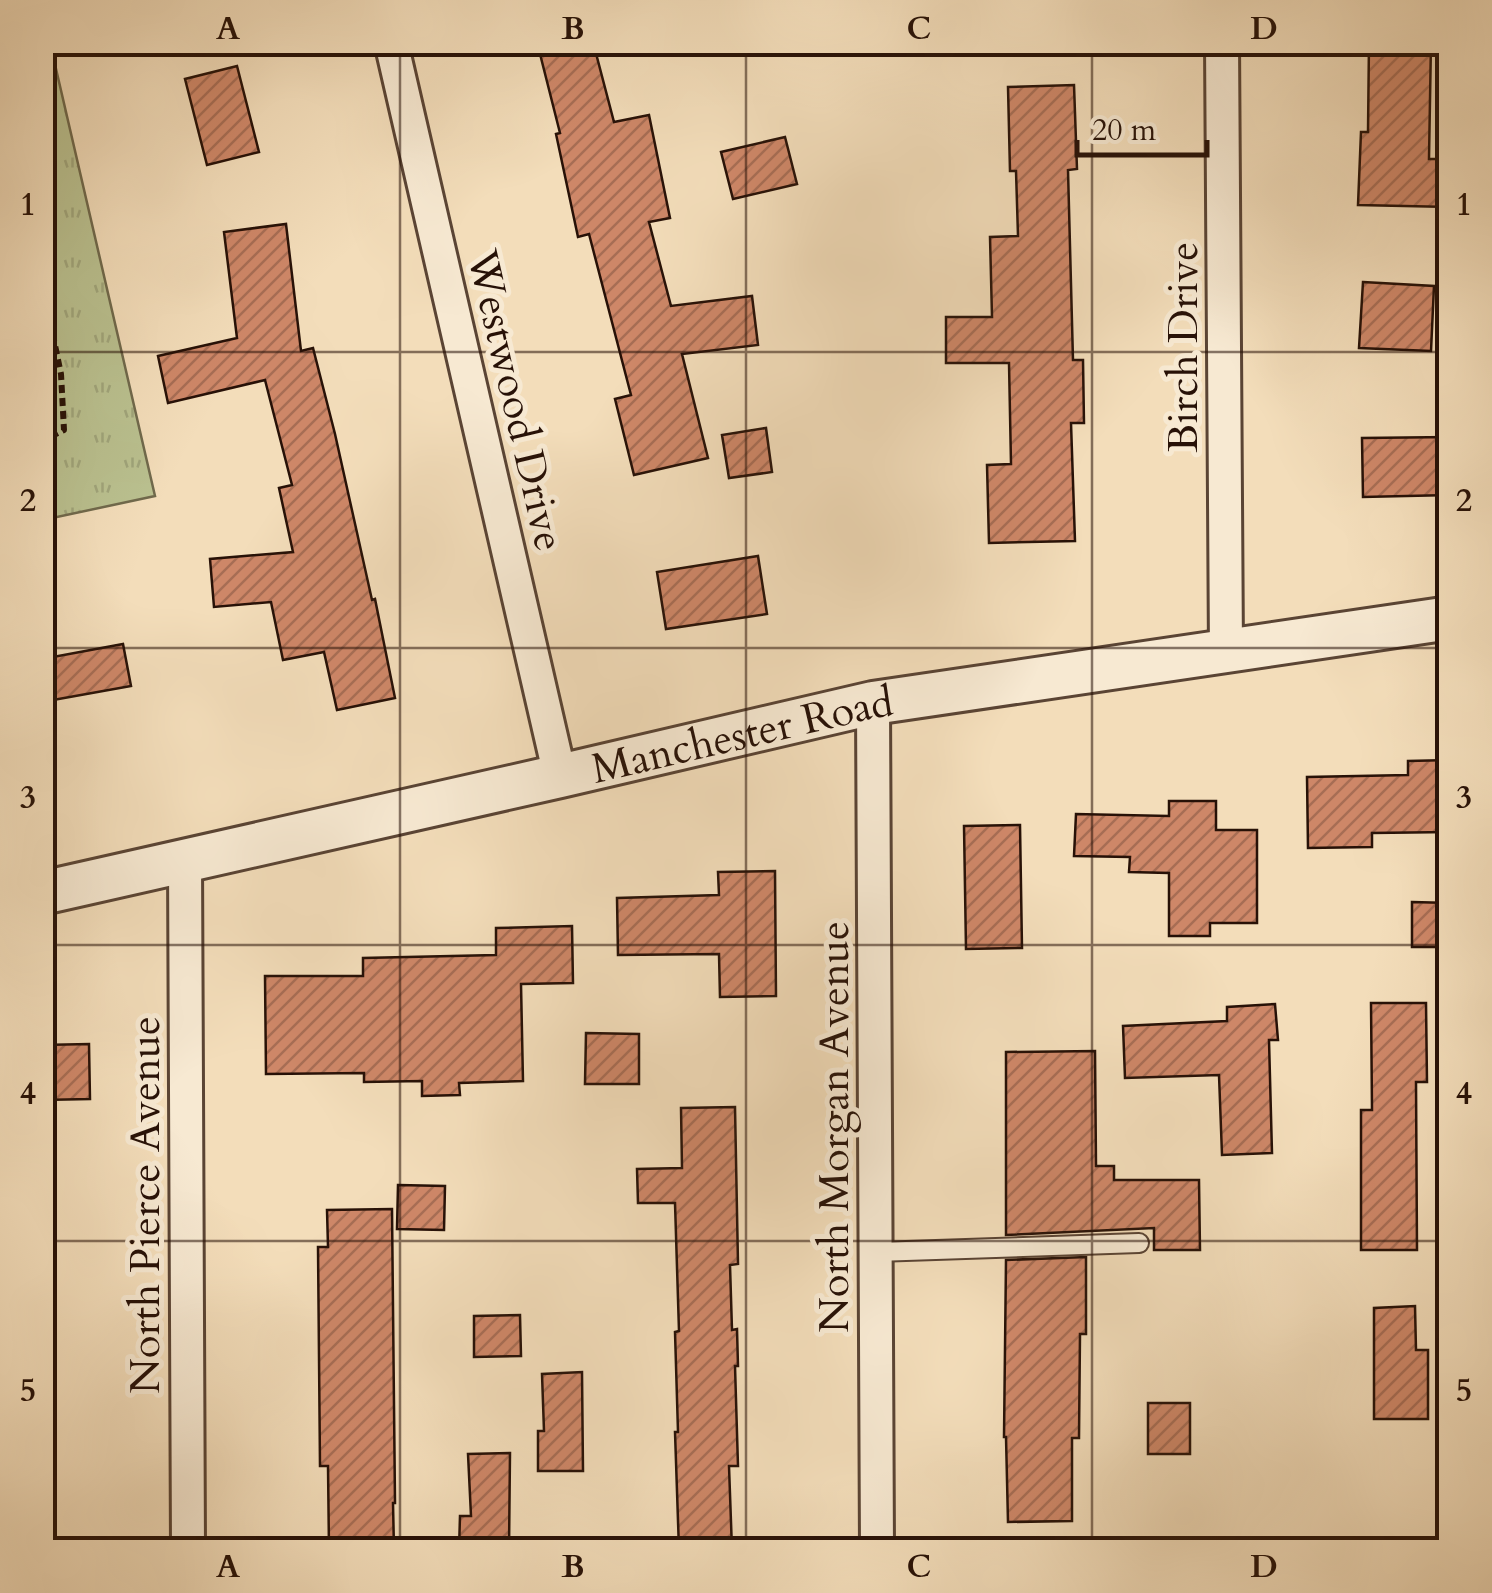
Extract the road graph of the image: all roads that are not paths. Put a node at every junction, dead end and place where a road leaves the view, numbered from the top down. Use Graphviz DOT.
graph roads {
  1 [pos="391,42"];
  2 [pos="1222,42"];
  3 [pos="1450,618"];
  4 [pos="1226,652"];
  5 [pos="873,702"];
  6 [pos="560,776"];
  7 [pos="185,860"];
  8 [pos="42,894"];
  9 [pos="1139,1243"];
  10 [pos="876,1252"];
  11 [pos="188,1550"];
  12 [pos="878,1550"];
  1 -- 6 [label="street, Westwood Drive"];
  2 -- 4 [label="street, Birch Drive"];
  3 -- 4 [label="street, Manchester Road"];
  4 -- 5 [label="street, Manchester Road"];
  5 -- 6 [label="street, Manchester Road"];
  5 -- 10 [label="street, North Morgan Avenue"];
  6 -- 7 [label="street, Manchester Road"];
  7 -- 8 [label="street, Manchester Road"];
  7 -- 11 [label="street, North Pierce Avenue"];
  9 -- 10 [label="lane"];
  10 -- 12 [label="street, North Morgan Avenue"];
}
